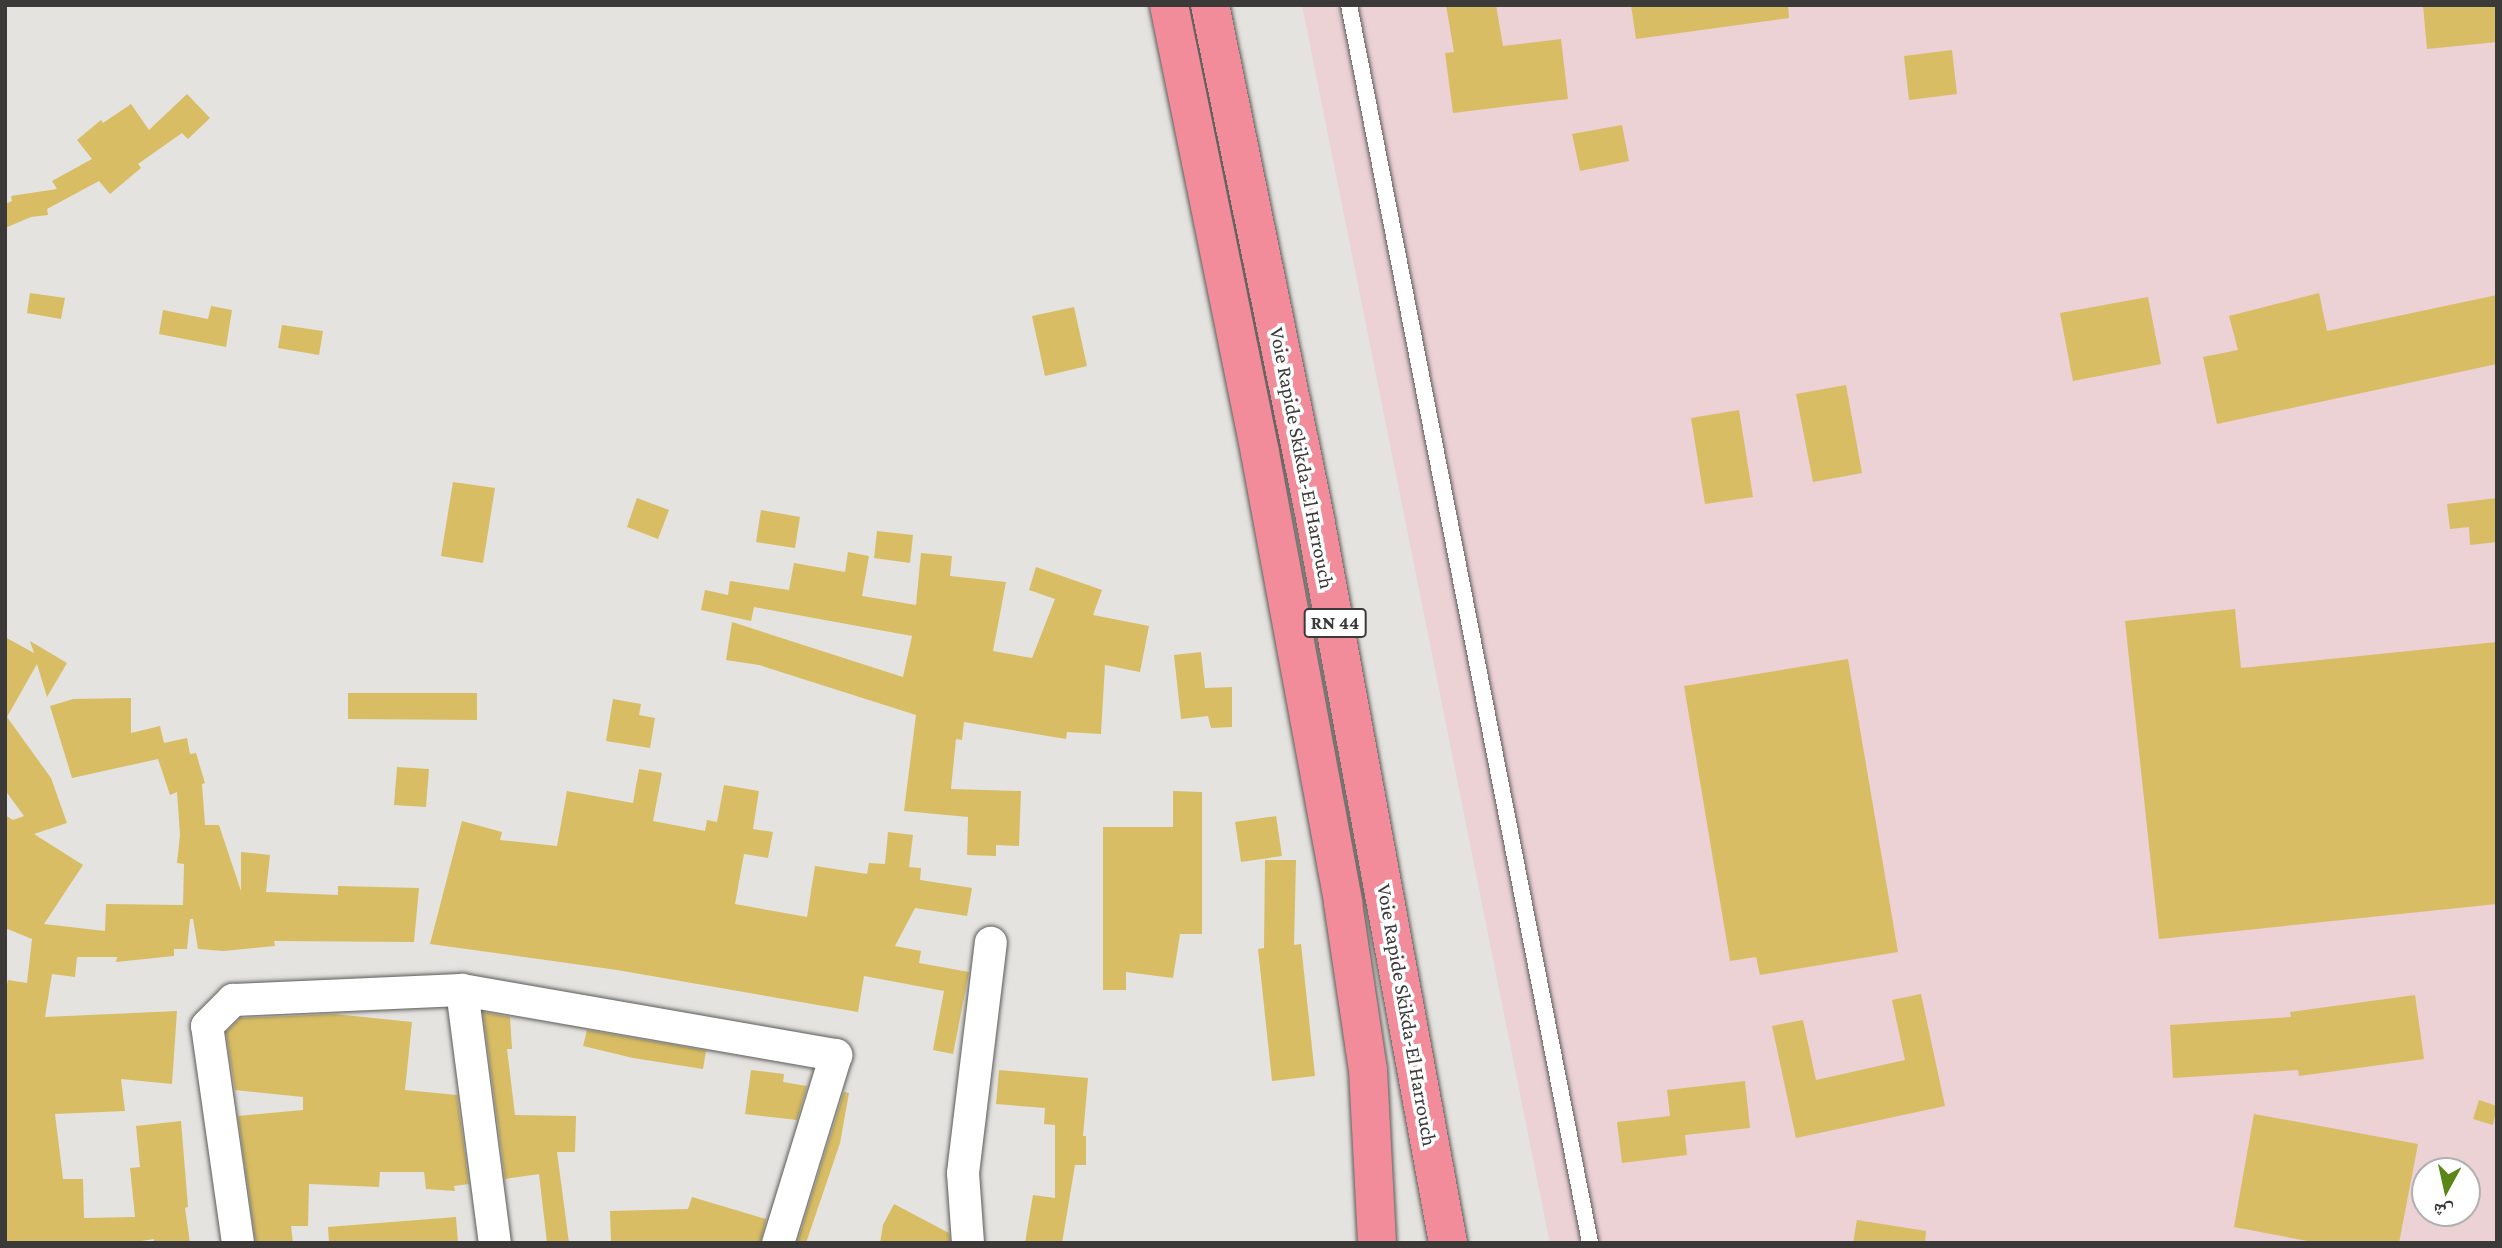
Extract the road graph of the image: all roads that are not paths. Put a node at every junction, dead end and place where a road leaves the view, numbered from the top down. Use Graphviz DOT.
graph roads {
  1 [pos="1169,5"];
  2 [pos="1210,5"];
  3 [pos="1349,5"];
  4 [pos="991,943"];
  5 [pos="462,990"];
  6 [pos="238,1243"];
  7 [pos="495,1243"];
  8 [pos="778,1243"];
  9 [pos="968,1243"];
  10 [pos="1377,1243"];
  11 [pos="1448,1243"];
  12 [pos="1590,1243"];
  1 -- 10 [label="highway, Voie Rapide Skikda-El Harrouch / RN 44"];
  2 -- 11 [label="highway, Voie Rapide Skikda-El Harrouch / RN 44"];
  3 -- 12 [label="lane"];
  4 -- 9 [label="street"];
  5 -- 6 [label="street"];
  5 -- 7 [label="street"];
  5 -- 8 [label="street"];
}
